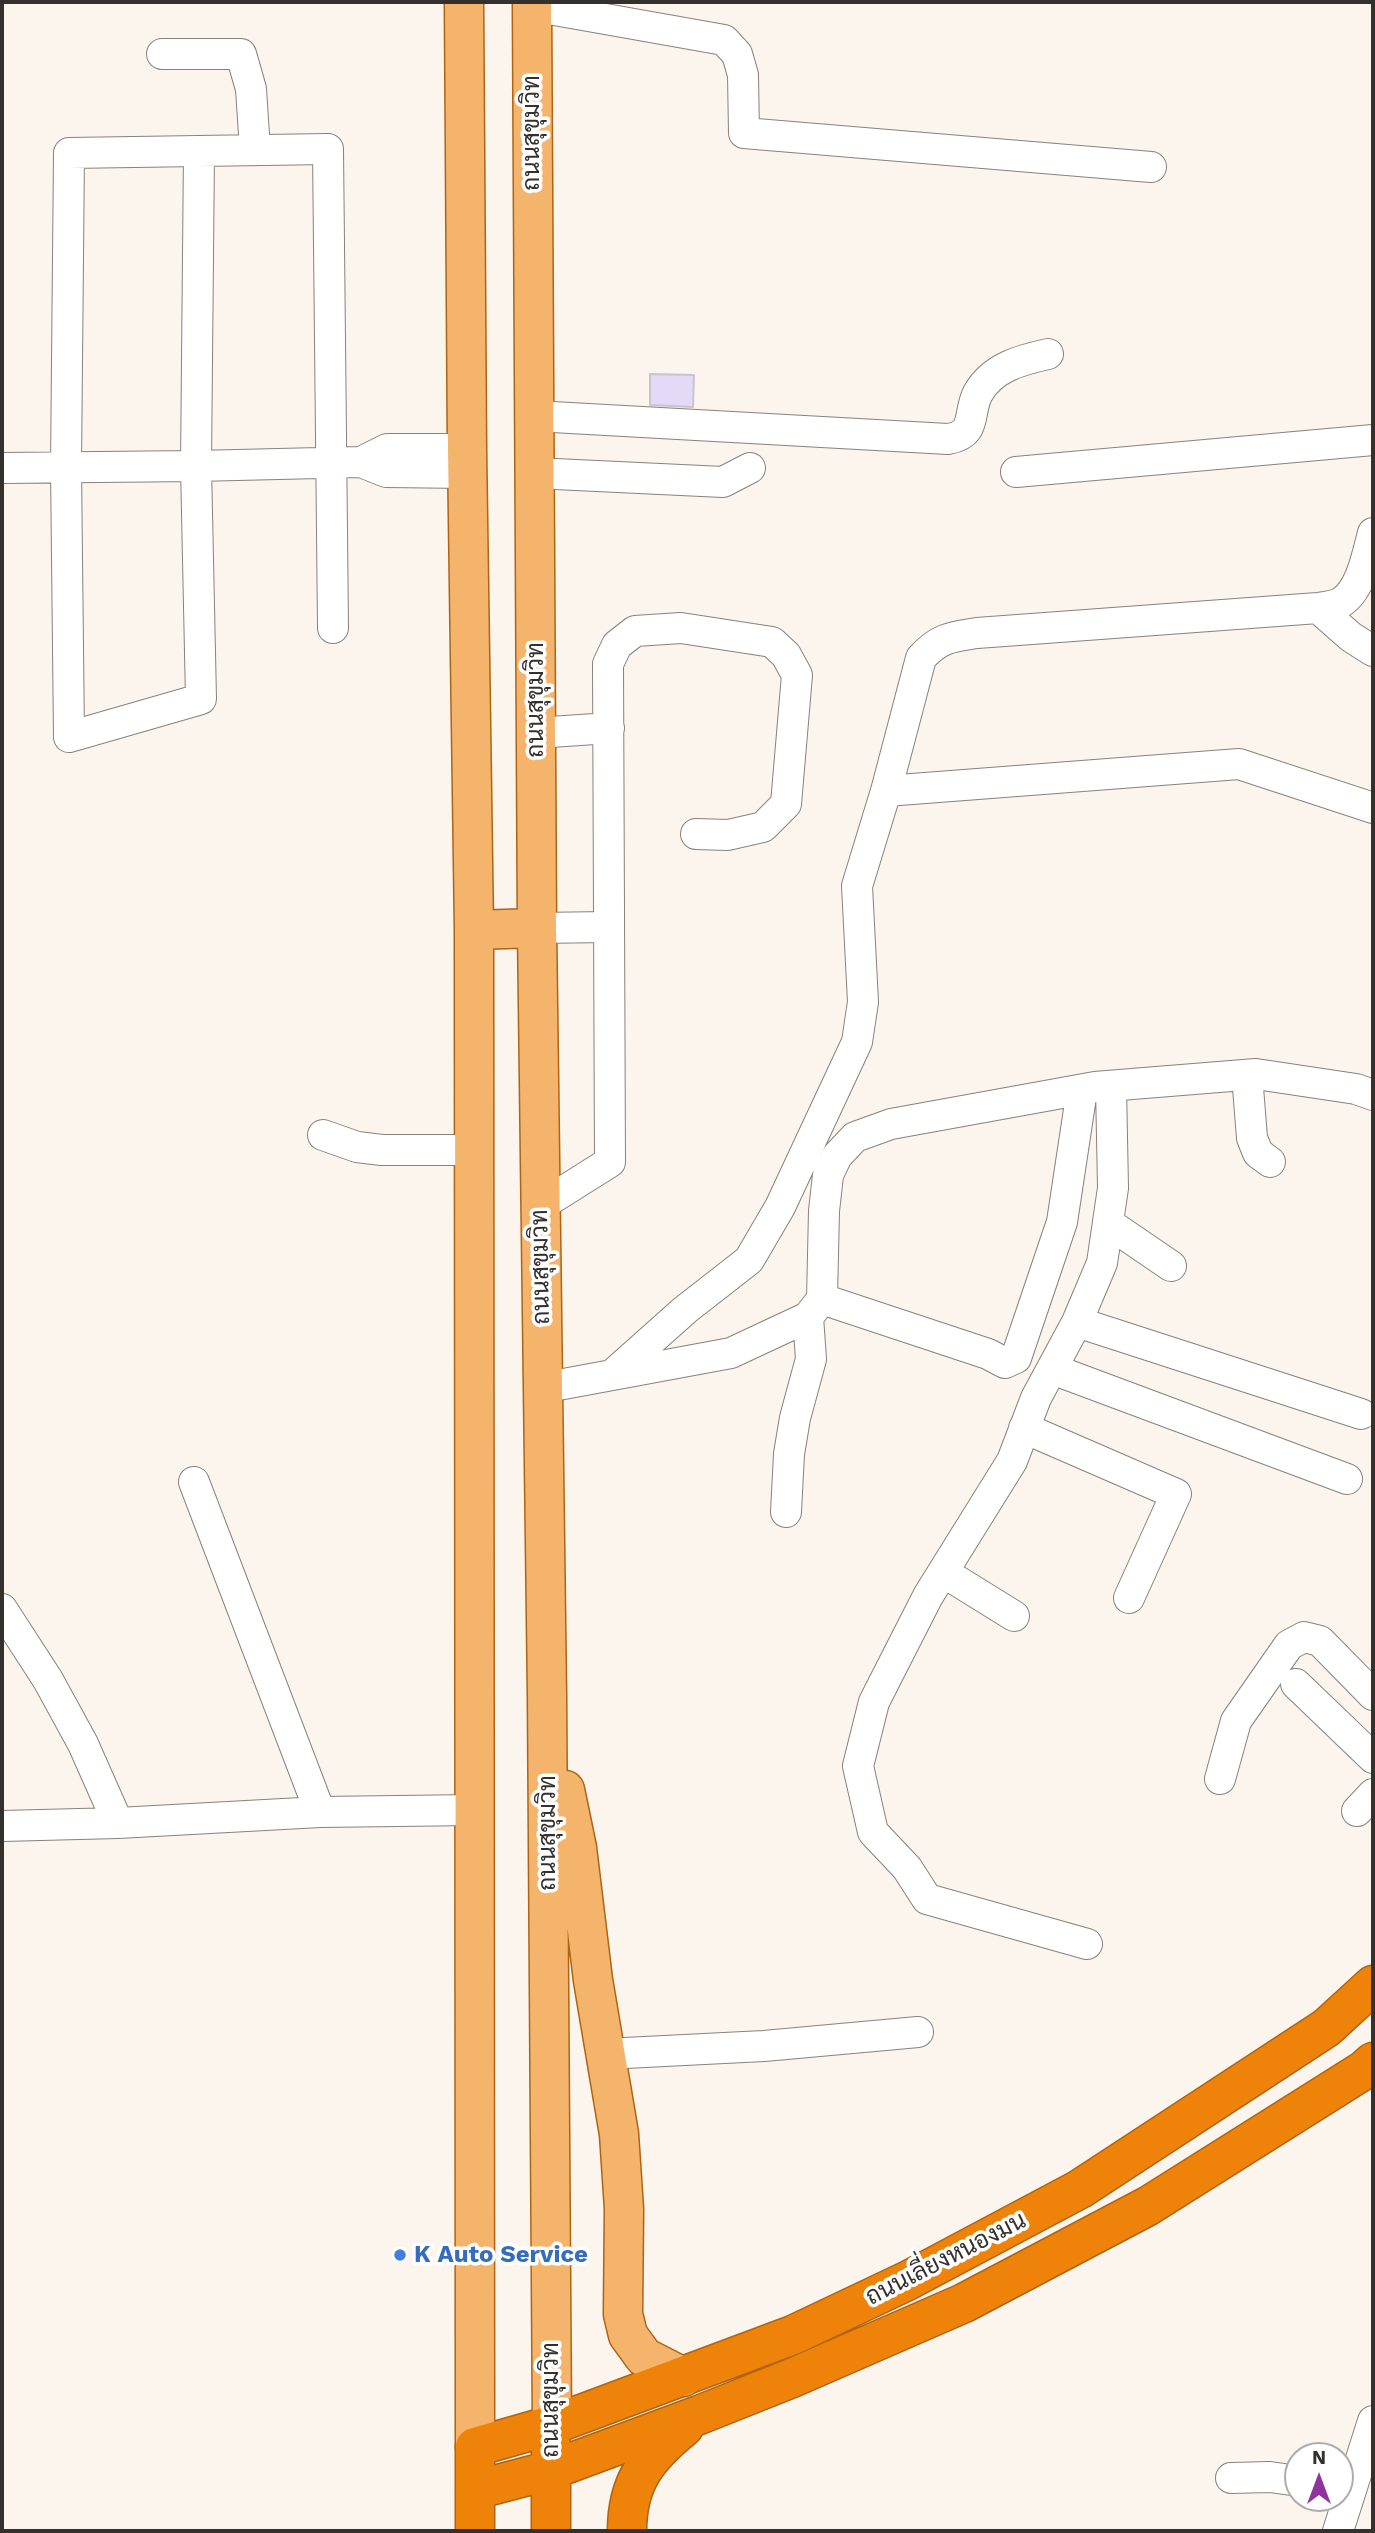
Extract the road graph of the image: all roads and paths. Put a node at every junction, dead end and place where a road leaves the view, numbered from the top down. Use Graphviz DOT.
graph roads {
  1 [pos="464,2"];
  2 [pos="532,4"];
  3 [pos="162,54"];
  4 [pos="256,150"];
  5 [pos="199,151"];
  6 [pos="1151,167"];
  7 [pos="1048,354"];
  8 [pos="534,416"];
  9 [pos="1373,440"];
  10 [pos="467,461"];
  11 [pos="331,463"];
  12 [pos="196,466"];
  13 [pos="66,467"];
  14 [pos="2,468"];
  15 [pos="750,468"];
  16 [pos="534,472"];
  17 [pos="1016,472"];
  18 [pos="1373,533"];
  19 [pos="1318,608"];
  20 [pos="333,628"];
  21 [pos="1373,651"];
  22 [pos="609,728"];
  23 [pos="536,733"];
  24 [pos="886,791"];
  25 [pos="1373,808"];
  26 [pos="696,834"];
  27 [pos="608,927"];
  28 [pos="537,928"];
  29 [pos="474,930"];
  30 [pos="1247,1075"];
  31 [pos="1097,1088"];
  32 [pos="1373,1095"];
  33 [pos="323,1135"];
  34 [pos="474,1150"];
  35 [pos="1270,1162"];
  36 [pos="540,1206"];
  37 [pos="1108,1223"];
  38 [pos="1171,1266"];
  39 [pos="815,1308"];
  40 [pos="1077,1322"];
  41 [pos="1052,1369"];
  42 [pos="612,1375"];
  43 [pos="542,1388"];
  44 [pos="1361,1414"];
  45 [pos="1024,1429"];
  46 [pos="1347,1479"];
  47 [pos="194,1482"];
  48 [pos="786,1511"];
  49 [pos="943,1572"];
  50 [pos="1129,1598"];
  51 [pos="2,1609"];
  52 [pos="1014,1616"];
  53 [pos="1296,1684"];
  54 [pos="547,1695"];
  55 [pos="1373,1695"];
  56 [pos="1373,1758"];
  57 [pos="1220,1779"];
  58 [pos="475,1810"];
  59 [pos="320,1812"];
  60 [pos="118,1823"];
  61 [pos="2,1826"];
  62 [pos="1087,1944"];
  63 [pos="1373,1985"];
  64 [pos="918,2032"];
  65 [pos="606,2054"];
  66 [pos="1373,2062"];
  67 [pos="682,2377"];
  68 [pos="699,2415"];
  69 [pos="1373,2421"];
  70 [pos="552,2425"];
  71 [pos="475,2447"];
  72 [pos="551,2470"];
  73 [pos="1231,2478"];
  74 [pos="1284,2479"];
  75 [pos="475,2490"];
  76 [pos="1336,2515"];
  77 [pos="475,2531"];
  78 [pos="551,2531"];
  79 [pos="627,2531"];
  1 -- 10 [label="main road"];
  2 -- 6 [label="street"];
  2 -- 8 [label="main road, ถนนสุขุมวิท"];
  3 -- 4 [label="street"];
  4 -- 5 [label="street"];
  4 -- 11 [label="street"];
  5 -- 12 [label="street"];
  5 -- 13 [label="street"];
  7 -- 8 [label="street"];
  8 -- 16 [label="main road, ถนนสุขุมวิท"];
  9 -- 17 [label="street"];
  10 -- 11 [label="street"];
  10 -- 29 [label="main road"];
  11 -- 12 [label="street"];
  11 -- 20 [label="street"];
  12 -- 13 [label="street"];
  12 -- 13 [label="street"];
  13 -- 14 [label="street"];
  15 -- 16 [label="street"];
  16 -- 23 [label="main road, ถนนสุขุมวิท"];
  18 -- 19 [label="street"];
  19 -- 21 [label="street"];
  19 -- 24 [label="street"];
  22 -- 23 [label="street"];
  22 -- 26 [label="street"];
  22 -- 27 [label="street"];
  23 -- 28 [label="main road, ถนนสุขุมวิท"];
  24 -- 25 [label="street"];
  24 -- 42 [label="street"];
  27 -- 28 [label="street"];
  27 -- 36 [label="street"];
  28 -- 29 [label="main road"];
  28 -- 36 [label="main road, ถนนสุขุมวิท"];
  29 -- 34 [label="main road"];
  30 -- 31 [label="street"];
  30 -- 32 [label="street"];
  30 -- 35 [label="street"];
  31 -- 37 [label="street"];
  31 -- 39 [label="street"];
  31 -- 39 [label="street"];
  33 -- 34 [label="street"];
  34 -- 58 [label="main road"];
  36 -- 43 [label="main road, ถนนสุขุมวิท"];
  37 -- 38 [label="street"];
  37 -- 40 [label="street"];
  39 -- 42 [label="street"];
  39 -- 48 [label="street"];
  40 -- 41 [label="street"];
  40 -- 44 [label="street"];
  41 -- 45 [label="street"];
  41 -- 46 [label="street"];
  42 -- 43 [label="street"];
  43 -- 54 [label="main road, ถนนสุขุมวิท"];
  45 -- 49 [label="street"];
  45 -- 50 [label="street"];
  47 -- 59 [label="street"];
  49 -- 52 [label="street"];
  49 -- 62 [label="street"];
  51 -- 60 [label="street"];
  53 -- 56 [label="street"];
  54 -- 65 [label="main road"];
  54 -- 70 [label="main road, ถนนสุขุมวิท"];
  55 -- 57 [label="street"];
  58 -- 59 [label="street"];
  58 -- 71 [label="main road"];
  59 -- 60 [label="street"];
  60 -- 61 [label="street"];
  63 -- 67 [label="highway, ถนนเลี่ยงหนองมน"];
  64 -- 65 [label="street"];
  65 -- 67 [label="main road"];
  66 -- 68 [label="highway, ถนนเลี่ยงหนองมน"];
  67 -- 70 [label="highway, ถนนเลี่ยงหนองมน"];
  68 -- 72 [label="highway, ถนนเลี่ยงหนองมน"];
  68 -- 79 [label="highway"];
  69 -- 76 [label="street"];
  70 -- 71 [label="highway, ถนนเลี่ยงหนองมน"];
  70 -- 72 [label="highway, ถนนสุขุมวิท"];
  71 -- 75 [label="highway"];
  72 -- 75 [label="highway, ถนนเลี่ยงหนองมน"];
  72 -- 78 [label="highway, ถนนสุขุมวิท"];
  73 -- 74 [label="street"];
  75 -- 77 [label="highway"];
}
